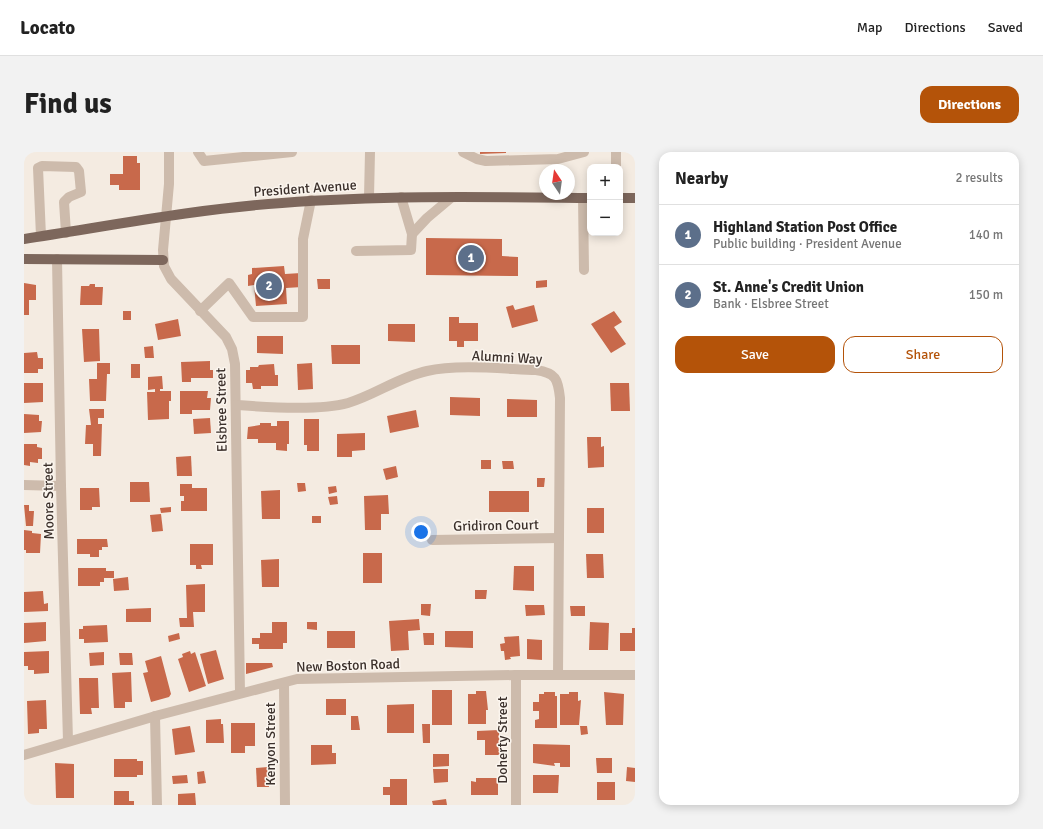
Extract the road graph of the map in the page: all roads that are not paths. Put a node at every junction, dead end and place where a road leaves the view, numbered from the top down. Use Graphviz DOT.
graph roads {
  1 [pos="169,152"];
  2 [pos="198,152"];
  3 [pos="292,152"];
  4 [pos="370,152"];
  5 [pos="463,152"];
  6 [pos="534,152"];
  7 [pos="557,152"];
  8 [pos="584,152"];
  9 [pos="616,152"];
  10 [pos="542,160"];
  11 [pos="512,161"];
  12 [pos="616,164"];
  13 [pos="401,197"];
  14 [pos="452,197"];
  15 [pos="369,198"];
  16 [pos="587,198"];
  17 [pos="623,198"];
  18 [pos="635,198"];
  19 [pos="311,200"];
  20 [pos="166,217"];
  21 [pos="66,233"];
  22 [pos="412,234"];
  23 [pos="41,236"];
  24 [pos="24,239"];
  25 [pos="356,251"];
  26 [pos="24,259"];
  27 [pos="57,259"];
  28 [pos="163,260"];
  29 [pos="584,270"];
  30 [pos="200,311"];
  31 [pos="236,405"];
  32 [pos="24,485"];
  33 [pos="61,486"];
  34 [pos="559,538"];
  35 [pos="432,540"];
  36 [pos="516,675"];
  37 [pos="558,675"];
  38 [pos="635,675"];
  39 [pos="284,682"];
  40 [pos="240,693"];
  41 [pos="155,716"];
  42 [pos="68,741"];
  43 [pos="24,755"];
  44 [pos="157,805"];
  45 [pos="285,805"];
  46 [pos="516,805"];
  1 -- 20 [label="street, Elsbree Street"];
  2 -- 3 [label="street"];
  4 -- 15 [label="street"];
  5 -- 11 [label="street"];
  6 -- 11 [label="street"];
  7 -- 10 [label="street"];
  8 -- 10 [label="street"];
  9 -- 12 [label="street"];
  10 -- 11 [label="street"];
  13 -- 14 [label="main road, President Avenue"];
  13 -- 15 [label="main road, President Avenue"];
  13 -- 22 [label="street"];
  14 -- 16 [label="main road, President Avenue"];
  14 -- 22 [label="street"];
  15 -- 19 [label="main road, President Avenue"];
  16 -- 29 [label="street"];
  17 -- 18 [label="main road"];
  19 -- 20 [label="main road, President Avenue"];
  19 -- 30 [label="street"];
  20 -- 21 [label="main road, President Avenue"];
  20 -- 28 [label="street, Elsbree Street"];
  21 -- 23 [label="main road, President Avenue"];
  21 -- 23 [label="street"];
  22 -- 25 [label="street"];
  23 -- 24 [label="main road, President Avenue"];
  26 -- 27 [label="main road"];
  27 -- 28 [label="main road"];
  27 -- 33 [label="street, Moore Street"];
  28 -- 30 [label="street, Elsbree Street"];
  30 -- 31 [label="street, Elsbree Street"];
  31 -- 34 [label="street, Alumni Way"];
  31 -- 40 [label="street, Elsbree Street"];
  32 -- 33 [label="street"];
  33 -- 42 [label="street, Moore Street"];
  34 -- 35 [label="street, Gridiron Court"];
  34 -- 37 [label="street, Alumni Way"];
  36 -- 37 [label="street, New Boston Road"];
  36 -- 39 [label="street, New Boston Road"];
  36 -- 46 [label="street, Doherty Street"];
  37 -- 38 [label="street, New Boston Road"];
  39 -- 40 [label="street, New Boston Road"];
  39 -- 45 [label="street, Kenyon Street"];
  40 -- 41 [label="street, New Boston Road"];
  41 -- 42 [label="street, New Boston Road"];
  41 -- 44 [label="street"];
  42 -- 43 [label="street, New Boston Road"];
}
